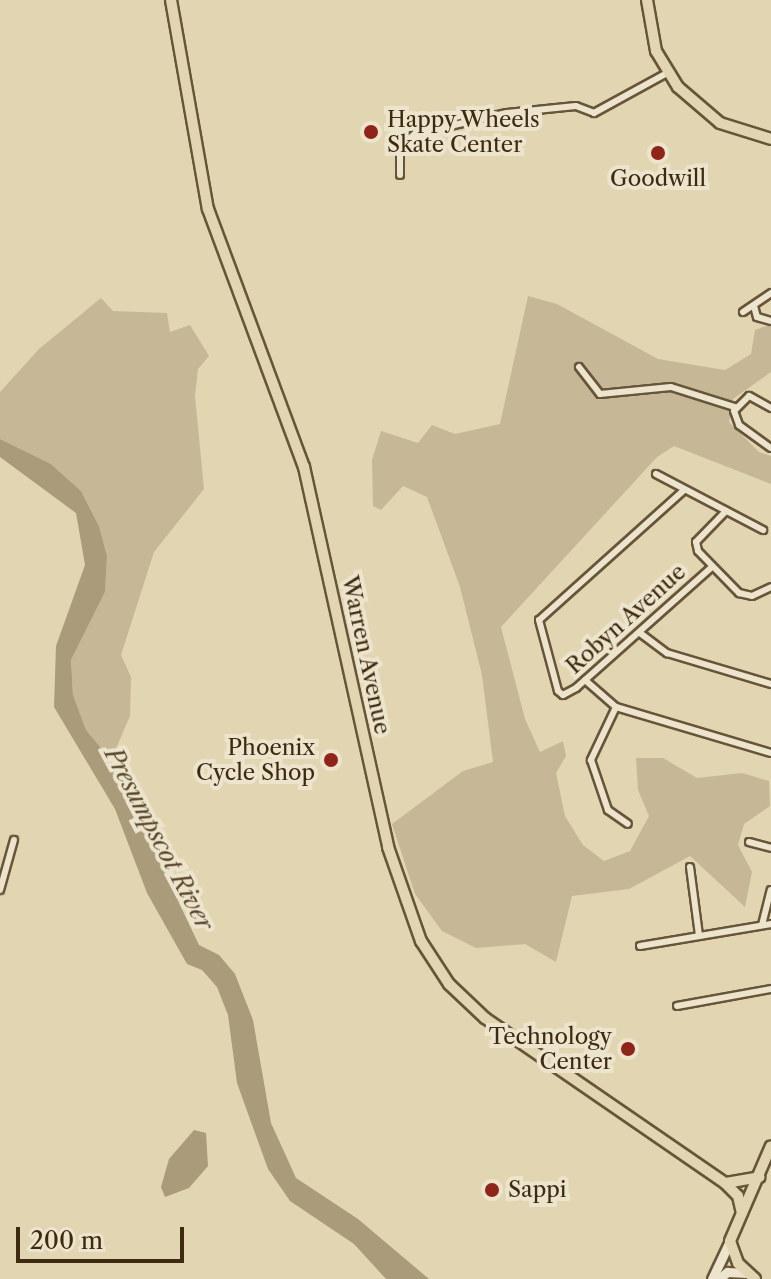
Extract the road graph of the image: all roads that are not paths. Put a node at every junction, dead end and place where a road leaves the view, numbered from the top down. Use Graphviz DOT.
graph roads {
  1 [pos="171,0"];
  2 [pos="647,0"];
  3 [pos="667,73"];
  4 [pos="771,139"];
  5 [pos="400,175"];
  6 [pos="769,296"];
  7 [pos="754,306"];
  8 [pos="743,312"];
  9 [pos="771,321"];
  10 [pos="579,367"];
  11 [pos="735,407"];
  12 [pos="771,408"];
  13 [pos="771,448"];
  14 [pos="656,474"];
  15 [pos="683,491"];
  16 [pos="726,511"];
  17 [pos="763,530"];
  18 [pos="712,567"];
  19 [pos="771,587"];
  20 [pos="640,633"];
  21 [pos="585,680"];
  22 [pos="771,684"];
  23 [pos="616,707"];
  24 [pos="771,753"];
  25 [pos="628,824"];
  26 [pos="14,840"];
  27 [pos="749,842"];
  28 [pos="771,848"];
  29 [pos="690,867"];
  30 [pos="0,890"];
  31 [pos="771,890"];
  32 [pos="768,910"];
  33 [pos="771,924"];
  34 [pos="762,925"];
  35 [pos="699,935"];
  36 [pos="640,946"];
  37 [pos="771,989"];
  38 [pos="677,1006"];
  39 [pos="771,1146"];
  40 [pos="759,1177"];
  41 [pos="725,1183"];
  42 [pos="742,1213"];
  43 [pos="730,1241"];
  44 [pos="751,1276"];
  45 [pos="712,1279"];
  46 [pos="719,1279"];
  1 -- 41 [label="main road, Warren Avenue"];
  2 -- 3 [label="main road"];
  3 -- 4 [label="main road"];
  3 -- 5 [label="street"];
  6 -- 7 [label="street"];
  7 -- 8 [label="street"];
  7 -- 9 [label="street"];
  10 -- 11 [label="street"];
  11 -- 12 [label="street"];
  11 -- 13 [label="street"];
  14 -- 15 [label="street"];
  15 -- 16 [label="street"];
  15 -- 21 [label="street, Robyn Avenue"];
  16 -- 17 [label="street"];
  16 -- 18 [label="street"];
  18 -- 19 [label="street"];
  18 -- 20 [label="street, Robyn Avenue"];
  20 -- 21 [label="street, Robyn Avenue"];
  20 -- 22 [label="street"];
  21 -- 23 [label="street"];
  23 -- 24 [label="street"];
  23 -- 25 [label="street"];
  26 -- 30 [label="street"];
  27 -- 28 [label="street"];
  29 -- 35 [label="street"];
  31 -- 32 [label="street"];
  32 -- 34 [label="street"];
  33 -- 34 [label="street"];
  34 -- 35 [label="street"];
  35 -- 36 [label="street"];
  37 -- 38 [label="street"];
  39 -- 40 [label="main road"];
  40 -- 41 [label="main road"];
  40 -- 42 [label="main road"];
  41 -- 42 [label="main road, Warren Avenue"];
  42 -- 43 [label="main road"];
  43 -- 44 [label="main road"];
  43 -- 45 [label="main road"];
  44 -- 46 [label="main road"];
}
